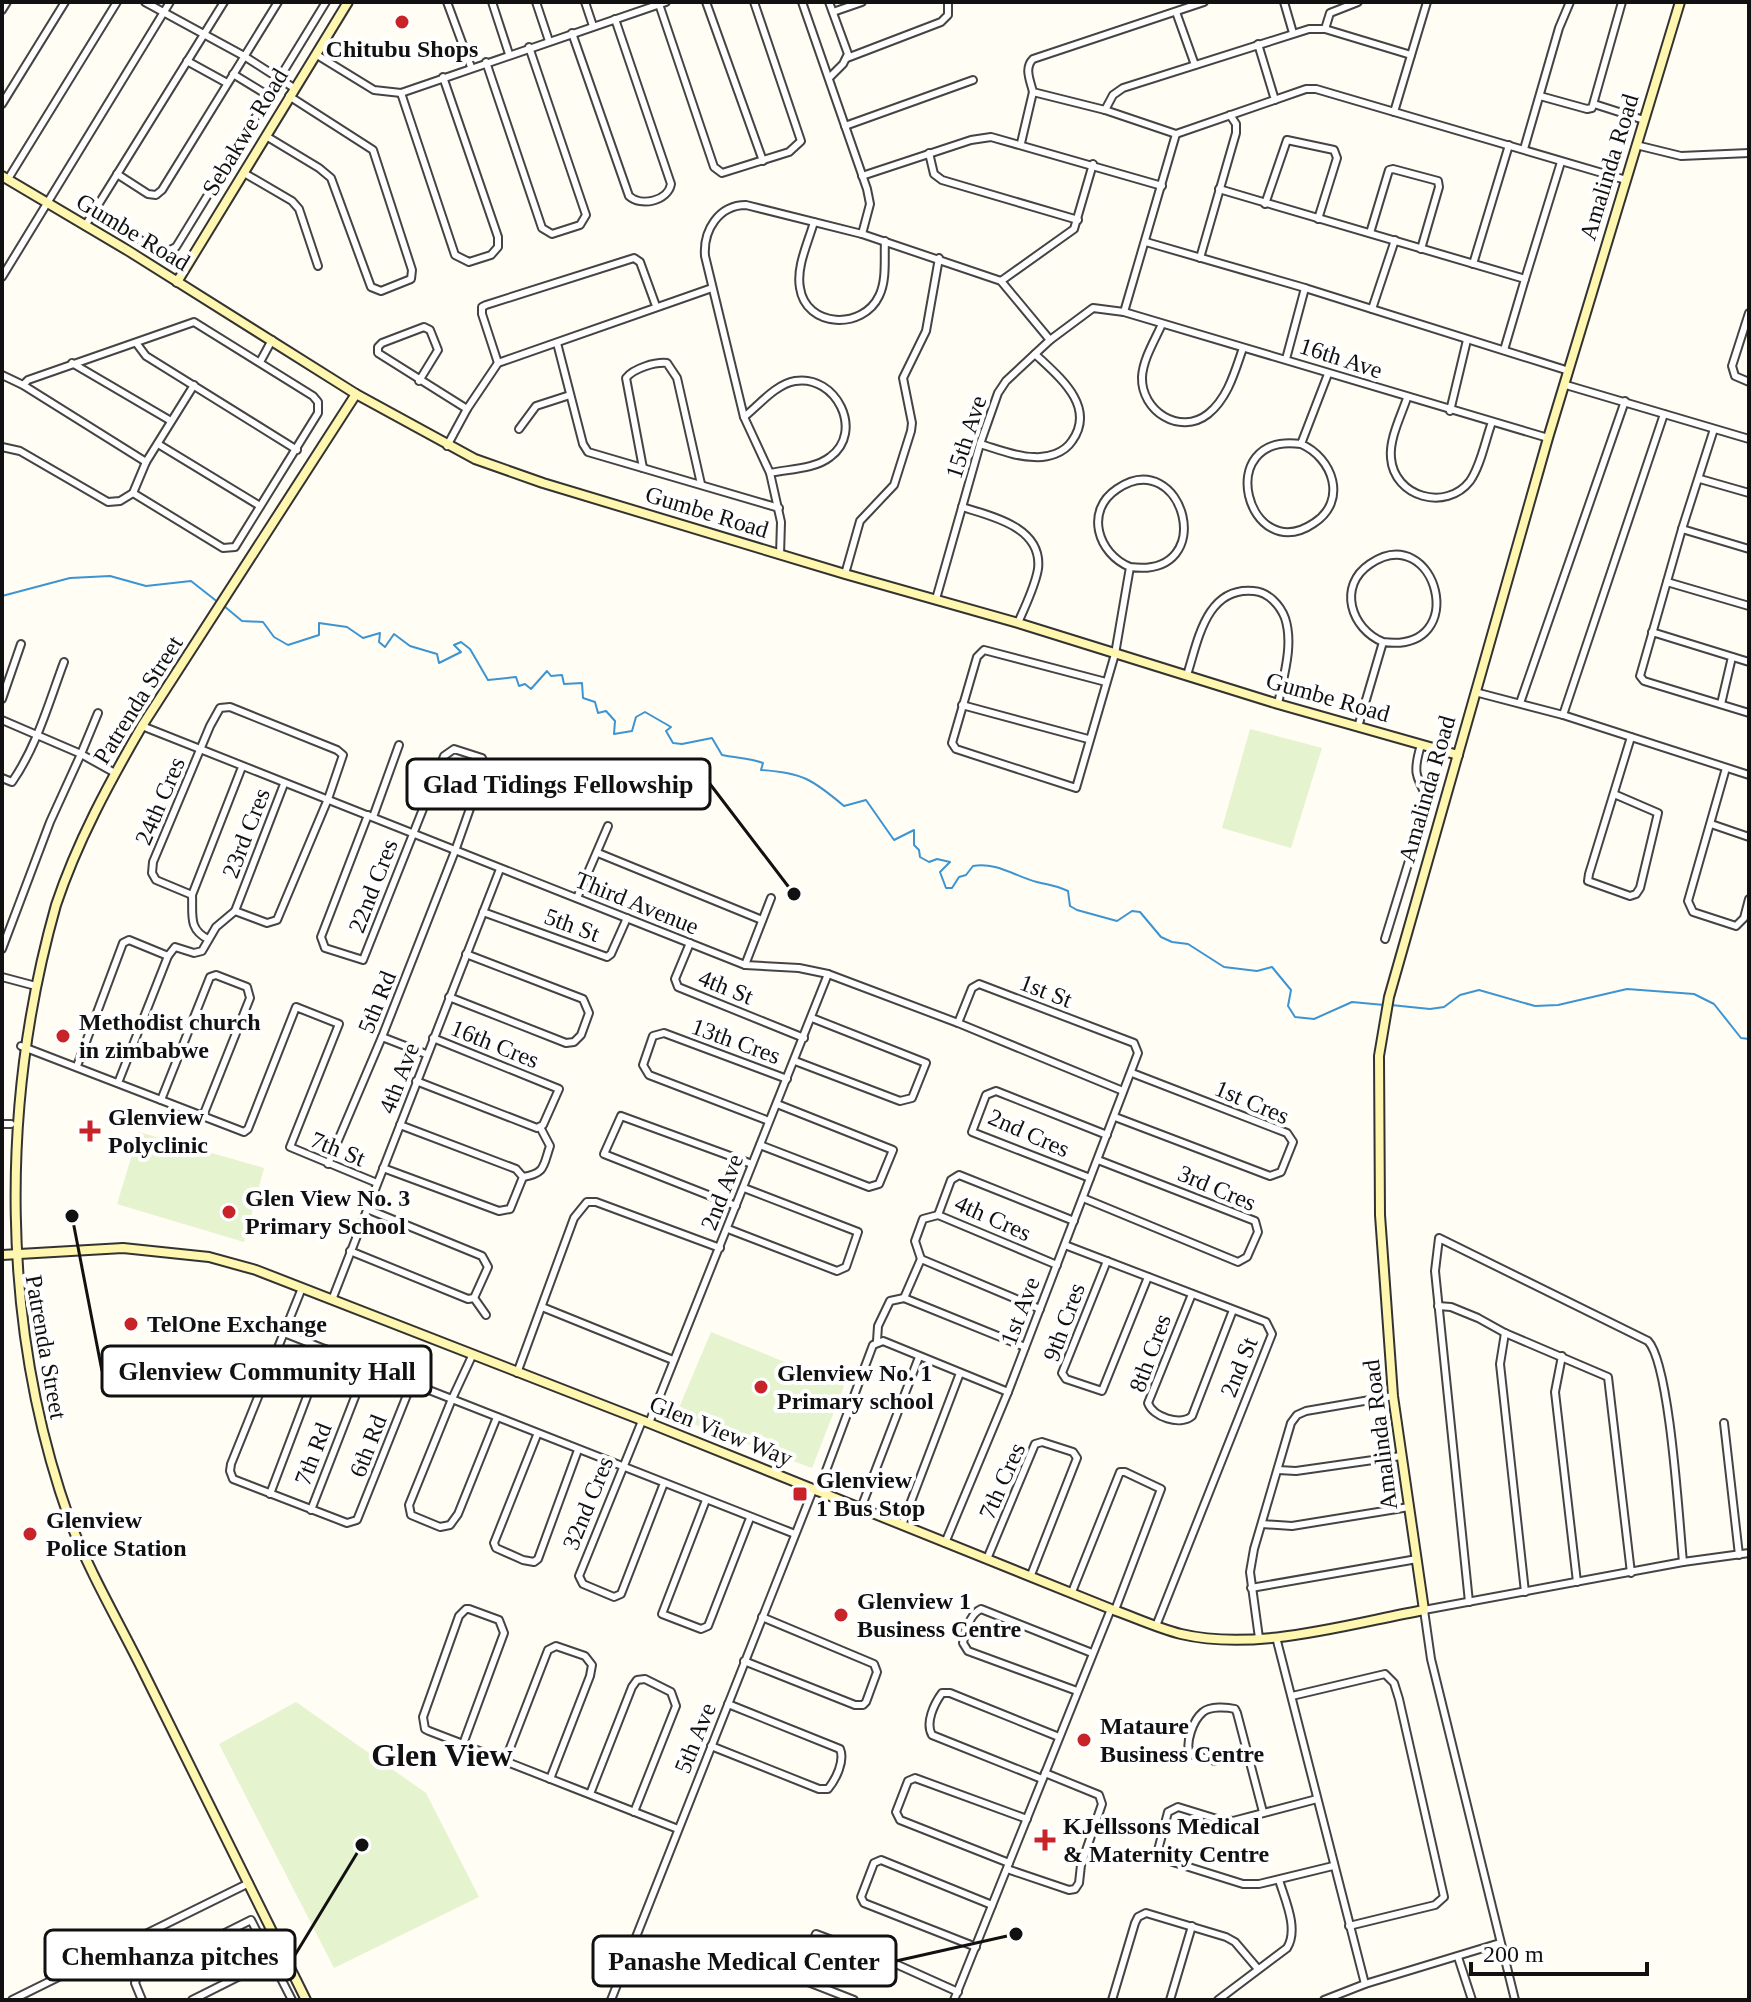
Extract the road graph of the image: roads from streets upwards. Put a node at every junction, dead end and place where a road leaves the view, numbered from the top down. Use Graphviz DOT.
graph roads {
  1 [pos="7,2"];
  2 [pos="65,2"];
  3 [pos="117,2"];
  4 [pos="145,2"];
  5 [pos="170,2"];
  6 [pos="224,2"];
  7 [pos="278,2"];
  8 [pos="326,2"];
  9 [pos="348,2"];
  10 [pos="447,2"];
  11 [pos="492,2"];
  12 [pos="536,2"];
  13 [pos="585,2"];
  14 [pos="706,2"];
  15 [pos="754,2"];
  16 [pos="802,2"];
  17 [pos="829,2"];
  18 [pos="862,2"];
  19 [pos="948,2"];
  20 [pos="1204,2"];
  21 [pos="1284,2"];
  22 [pos="1358,2"];
  23 [pos="1427,2"];
  24 [pos="1570,2"];
  25 [pos="1622,2"];
  26 [pos="1680,2"];
  27 [pos="633,3"];
  28 [pos="662,3"];
  29 [pos="2,10"];
  30 [pos="636,11"];
  31 [pos="164,12"];
  32 [pos="833,12"];
  33 [pos="1176,12"];
  34 [pos="615,19"];
  35 [pos="593,26"];
  36 [pos="1325,29"];
  37 [pos="572,33"];
  38 [pos="1293,33"];
  39 [pos="203,34"];
  40 [pos="549,41"];
  41 [pos="1258,44"];
  42 [pos="529,47"];
  43 [pos="509,54"];
  44 [pos="317,55"];
  45 [pos="1411,55"];
  46 [pos="244,56"];
  47 [pos="847,58"];
  48 [pos="187,61"];
  49 [pos="486,62"];
  50 [pos="1195,65"];
  51 [pos="471,67"];
  52 [pos="233,74"];
  53 [pos="443,77"];
  54 [pos="829,78"];
  55 [pos="279,79"];
  56 [pos="973,80"];
  57 [pos="227,83"];
  58 [pos="292,92"];
  59 [pos="1033,92"];
  60 [pos="401,93"];
  61 [pos="269,96"];
  62 [pos="1540,96"];
  63 [pos="1275,100"];
  64 [pos="2,104"];
  65 [pos="1594,104"];
  66 [pos="1105,110"];
  67 [pos="1394,112"];
  68 [pos="1230,115"];
  69 [pos="1644,120"];
  70 [pos="845,126"];
  71 [pos="1176,134"];
  72 [pos="266,136"];
  73 [pos="1021,143"];
  74 [pos="1509,145"];
  75 [pos="1636,145"];
  76 [pos="1524,149"];
  77 [pos="929,153"];
  78 [pos="1749,153"];
  79 [pos="763,161"];
  80 [pos="1561,162"];
  81 [pos="1093,164"];
  82 [pos="244,173"];
  83 [pos="117,174"];
  84 [pos="862,176"];
  85 [pos="5,178"];
  86 [pos="1626,180"];
  87 [pos="1162,186"];
  88 [pos="1219,189"];
  89 [pos="45,203"];
  90 [pos="1265,204"];
  91 [pos="94,211"];
  92 [pos="1318,219"];
  93 [pos="1078,220"];
  94 [pos="814,222"];
  95 [pos="85,226"];
  96 [pos="1370,233"];
  97 [pos="862,234"];
  98 [pos="182,239"];
  99 [pos="1395,240"];
  100 [pos="885,241"];
  101 [pos="1146,242"];
  102 [pos="197,248"];
  103 [pos="1421,249"];
  104 [pos="939,258"];
  105 [pos="1200,258"];
  106 [pos="1473,264"];
  107 [pos="318,266"];
  108 [pos="2,277"];
  109 [pos="1525,279"];
  110 [pos="1001,281"];
  111 [pos="177,282"];
  112 [pos="712,288"];
  113 [pos="1305,288"];
  114 [pos="656,306"];
  115 [pos="1372,309"];
  116 [pos="1124,312"];
  117 [pos="1749,313"];
  118 [pos="1162,324"];
  119 [pos="272,340"];
  120 [pos="1050,340"];
  121 [pos="1467,340"];
  122 [pos="557,343"];
  123 [pos="137,344"];
  124 [pos="1243,348"];
  125 [pos="1504,350"];
  126 [pos="1035,354"];
  127 [pos="1286,359"];
  128 [pos="260,362"];
  129 [pos="72,363"];
  130 [pos="498,363"];
  131 [pos="1569,371"];
  132 [pos="1328,374"];
  133 [pos="2,375"];
  134 [pos="419,381"];
  135 [pos="1749,382"];
  136 [pos="23,385"];
  137 [pos="194,385"];
  138 [pos="1566,385"];
  139 [pos="356,394"];
  140 [pos="570,395"];
  141 [pos="1407,398"];
  142 [pos="1625,401"];
  143 [pos="467,409"];
  144 [pos="1450,411"];
  145 [pos="1664,414"];
  146 [pos="744,417"];
  147 [pos="171,421"];
  148 [pos="1492,422"];
  149 [pos="519,429"];
  150 [pos="1714,429"];
  151 [pos="1548,438"];
  152 [pos="1749,439"];
  153 [pos="158,444"];
  154 [pos="980,444"];
  155 [pos="1301,444"];
  156 [pos="447,446"];
  157 [pos="2,447"];
  158 [pos="297,450"];
  159 [pos="146,462"];
  160 [pos="643,468"];
  161 [pos="770,473"];
  162 [pos="1700,479"];
  163 [pos="701,484"];
  164 [pos="133,493"];
  165 [pos="1749,493"];
  166 [pos="260,506"];
  167 [pos="962,507"];
  168 [pos="779,508"];
  169 [pos="1682,529"];
  170 [pos="1749,549"];
  171 [pos="780,555"];
  172 [pos="1130,567"];
  173 [pos="845,574"];
  174 [pos="1667,582"];
  175 [pos="936,599"];
  176 [pos="1749,606"];
  177 [pos="1018,623"];
  178 [pos="1652,632"];
  179 [pos="1383,642"];
  180 [pos="21,644"];
  181 [pos="1115,654"];
  182 [pos="1732,657"];
  183 [pos="64,662"];
  184 [pos="1749,662"];
  185 [pos="1187,675"];
  186 [pos="1106,682"];
  187 [pos="1475,692"];
  188 [pos="2,699"];
  189 [pos="1520,703"];
  190 [pos="1278,704"];
  191 [pos="1721,704"];
  192 [pos="962,705"];
  193 [pos="98,713"];
  194 [pos="1749,713"];
  195 [pos="1563,715"];
  196 [pos="2,720"];
  197 [pos="142,726"];
  198 [pos="1358,727"];
  199 [pos="37,735"];
  200 [pos="1631,737"];
  201 [pos="1088,739"];
  202 [pos="399,745"];
  203 [pos="1421,745"];
  204 [pos="201,749"];
  205 [pos="81,754"];
  206 [pos="1458,755"];
  207 [pos="242,767"];
  208 [pos="1726,768"];
  209 [pos="115,773"];
  210 [pos="1749,775"];
  211 [pos="2,778"];
  212 [pos="284,784"];
  213 [pos="1614,794"];
  214 [pos="328,799"];
  215 [pos="370,816"];
  216 [pos="1711,824"];
  217 [pos="608,826"];
  218 [pos="413,833"];
  219 [pos="1749,837"];
  220 [pos="455,851"];
  221 [pos="598,853"];
  222 [pos="500,869"];
  223 [pos="192,895"];
  224 [pos="577,898"];
  225 [pos="771,898"];
  226 [pos="1749,899"];
  227 [pos="235,911"];
  228 [pos="483,912"];
  229 [pos="1393,914"];
  230 [pos="627,918"];
  231 [pos="762,920"];
  232 [pos="1411,921"];
  233 [pos="208,939"];
  234 [pos="1385,939"];
  235 [pos="690,943"];
  236 [pos="2,945"];
  237 [pos="466,954"];
  238 [pos="168,956"];
  239 [pos="745,965"];
  240 [pos="828,974"];
  241 [pos="2,977"];
  242 [pos="32,985"];
  243 [pos="449,997"];
  244 [pos="812,1018"];
  245 [pos="958,1023"];
  246 [pos="382,1037"];
  247 [pos="433,1038"];
  248 [pos="804,1038"];
  249 [pos="21,1046"];
  250 [pos="1138,1053"];
  251 [pos="426,1054"];
  252 [pos="795,1061"];
  253 [pos="77,1066"];
  254 [pos="1132,1073"];
  255 [pos="787,1079"];
  256 [pos="416,1081"];
  257 [pos="118,1083"];
  258 [pos="1123,1091"];
  259 [pos="161,1100"];
  260 [pos="777,1104"];
  261 [pos="203,1116"];
  262 [pos="1115,1117"];
  263 [pos="769,1121"];
  264 [pos="6,1124"];
  265 [pos="400,1125"];
  266 [pos="540,1127"];
  267 [pos="1107,1135"];
  268 [pos="760,1145"];
  269 [pos="1098,1160"];
  270 [pos="328,1164"];
  271 [pos="752,1164"];
  272 [pos="383,1168"];
  273 [pos="523,1177"];
  274 [pos="1090,1178"];
  275 [pos="377,1183"];
  276 [pos="744,1188"];
  277 [pos="1083,1198"];
  278 [pos="736,1206"];
  279 [pos="367,1209"];
  280 [pos="938,1215"];
  281 [pos="1074,1221"];
  282 [pos="728,1229"];
  283 [pos="1065,1245"];
  284 [pos="720,1248"];
  285 [pos="350,1251"];
  286 [pos="7,1255"];
  287 [pos="921,1259"];
  288 [pos="1107,1261"];
  289 [pos="1057,1265"];
  290 [pos="1148,1277"];
  291 [pos="302,1288"];
  292 [pos="1192,1294"];
  293 [pos="474,1298"];
  294 [pos="904,1298"];
  295 [pos="332,1300"];
  296 [pos="1438,1306"];
  297 [pos="542,1307"];
  298 [pos="1040,1309"];
  299 [pos="1233,1310"];
  300 [pos="486,1315"];
  301 [pos="284,1333"];
  302 [pos="1505,1333"];
  303 [pos="875,1343"];
  304 [pos="1025,1347"];
  305 [pos="325,1349"];
  306 [pos="472,1356"];
  307 [pos="1562,1356"];
  308 [pos="919,1357"];
  309 [pos="673,1360"];
  310 [pos="367,1366"];
  311 [pos="517,1373"];
  312 [pos="960,1373"];
  313 [pos="411,1385"];
  314 [pos="1008,1392"];
  315 [pos="1393,1396"];
  316 [pos="452,1399"];
  317 [pos="497,1417"];
  318 [pos="646,1422"];
  319 [pos="1724,1423"];
  320 [pos="537,1435"];
  321 [pos="578,1450"];
  322 [pos="1401,1456"];
  323 [pos="622,1467"];
  324 [pos="1278,1470"];
  325 [pos="664,1483"];
  326 [pos="815,1491"];
  327 [pos="270,1494"];
  328 [pos="706,1500"];
  329 [pos="1409,1507"];
  330 [pos="861,1508"];
  331 [pos="311,1510"];
  332 [pos="750,1518"];
  333 [pos="1262,1524"];
  334 [pos="902,1525"];
  335 [pos="795,1534"];
  336 [pos="945,1543"];
  337 [pos="1749,1553"];
  338 [pos="1739,1555"];
  339 [pos="987,1559"];
  340 [pos="1417,1559"];
  341 [pos="1683,1562"];
  342 [pos="1631,1573"];
  343 [pos="1031,1575"];
  344 [pos="1577,1582"];
  345 [pos="1251,1588"];
  346 [pos="1072,1592"];
  347 [pos="1525,1592"];
  348 [pos="1469,1602"];
  349 [pos="1113,1610"];
  350 [pos="1424,1610"];
  351 [pos="762,1617"];
  352 [pos="1156,1626"];
  353 [pos="1276,1637"];
  354 [pos="1259,1638"];
  355 [pos="1092,1653"];
  356 [pos="744,1661"];
  357 [pos="1077,1691"];
  358 [pos="1292,1696"];
  359 [pos="728,1704"];
  360 [pos="1059,1737"];
  361 [pos="463,1744"];
  362 [pos="711,1746"];
  363 [pos="1248,1754"];
  364 [pos="505,1761"];
  365 [pos="1044,1776"];
  366 [pos="550,1779"];
  367 [pos="590,1794"];
  368 [pos="1317,1799"];
  369 [pos="634,1812"];
  370 [pos="1263,1812"];
  371 [pos="1027,1819"];
  372 [pos="678,1829"];
  373 [pos="1008,1866"];
  374 [pos="1333,1866"];
  375 [pos="1279,1880"];
  376 [pos="249,1883"];
  377 [pos="992,1905"];
  378 [pos="1192,1926"];
  379 [pos="1349,1926"];
  380 [pos="1500,1943"];
  381 [pos="976,1947"];
  382 [pos="1458,1957"];
  383 [pos="272,1960"];
  384 [pos="1258,1969"];
  385 [pos="1365,1984"];
  386 [pos="958,1992"];
  387 [pos="12,2000"];
  388 [pos="142,2000"];
  389 [pos="192,2000"];
  390 [pos="292,2000"];
  391 [pos="306,2000"];
  392 [pos="611,2000"];
  393 [pos="854,2000"];
  394 [pos="954,2000"];
  395 [pos="1112,2000"];
  396 [pos="1170,2000"];
  397 [pos="1218,2000"];
  398 [pos="1324,2000"];
  399 [pos="1472,2000"];
  400 [pos="1515,2000"];
  1 -- 29 [label="street"];
  2 -- 64 [label="street"];
  3 -- 85 [label="street"];
  4 -- 31 [label="street"];
  5 -- 31 [label="street"];
  6 -- 39 [label="street"];
  7 -- 46 [label="street"];
  8 -- 55 [label="street"];
  9 -- 44 [label="street, Sebakwe Road"];
  10 -- 51 [label="street"];
  11 -- 43 [label="street"];
  12 -- 40 [label="street"];
  13 -- 35 [label="street"];
  14 -- 79 [label="street"];
  15 -- 79 [label="street"];
  16 -- 54 [label="street"];
  17 -- 32 [label="street"];
  18 -- 32 [label="street"];
  19 -- 47 [label="street"];
  20 -- 33 [label="street"];
  21 -- 38 [label="street"];
  22 -- 36 [label="street"];
  23 -- 45 [label="street"];
  24 -- 62 [label="street"];
  25 -- 65 [label="street"];
  26 -- 69 [label="street, Amalinda Road"];
  27 -- 30 [label="street"];
  28 -- 30 [label="street"];
  28 -- 79 [label="street"];
  30 -- 34 [label="street"];
  31 -- 39 [label="street"];
  31 -- 89 [label="street"];
  32 -- 47 [label="street"];
  33 -- 50 [label="street"];
  33 -- 59 [label="street"];
  34 -- 35 [label="street"];
  34 -- 37 [label="street"];
  35 -- 37 [label="street"];
  36 -- 38 [label="street"];
  36 -- 45 [label="street"];
  37 -- 40 [label="street"];
  38 -- 41 [label="street"];
  39 -- 46 [label="street"];
  39 -- 48 [label="street"];
  40 -- 42 [label="street"];
  41 -- 50 [label="street"];
  41 -- 63 [label="street"];
  42 -- 43 [label="street"];
  42 -- 49 [label="street"];
  43 -- 49 [label="street"];
  44 -- 58 [label="street, Sebakwe Road"];
  44 -- 60 [label="street"];
  45 -- 67 [label="street"];
  46 -- 52 [label="street"];
  46 -- 55 [label="street"];
  47 -- 54 [label="street"];
  48 -- 57 [label="street"];
  48 -- 83 [label="street"];
  49 -- 51 [label="street"];
  50 -- 66 [label="street"];
  51 -- 53 [label="street"];
  52 -- 57 [label="street"];
  52 -- 61 [label="street"];
  53 -- 60 [label="street"];
  53 -- 60 [label="street"];
  54 -- 70 [label="street"];
  55 -- 58 [label="street"];
  55 -- 61 [label="street"];
  56 -- 70 [label="street"];
  57 -- 83 [label="street"];
  58 -- 72 [label="street, Sebakwe Road"];
  58 -- 72 [label="street"];
  59 -- 66 [label="street"];
  59 -- 73 [label="street"];
  61 -- 98 [label="street"];
  62 -- 65 [label="street"];
  62 -- 76 [label="street"];
  63 -- 67 [label="street"];
  63 -- 68 [label="street"];
  65 -- 69 [label="street"];
  66 -- 71 [label="street"];
  67 -- 74 [label="street"];
  68 -- 71 [label="street"];
  68 -- 88 [label="street"];
  69 -- 75 [label="street, Amalinda Road"];
  70 -- 84 [label="street"];
  71 -- 87 [label="street"];
  72 -- 82 [label="street, Sebakwe Road"];
  73 -- 77 [label="street"];
  73 -- 81 [label="street"];
  74 -- 76 [label="street"];
  74 -- 106 [label="street"];
  75 -- 78 [label="street"];
  75 -- 86 [label="street, Amalinda Road"];
  76 -- 80 [label="street"];
  77 -- 84 [label="street"];
  77 -- 93 [label="street"];
  80 -- 86 [label="street"];
  80 -- 109 [label="street"];
  81 -- 87 [label="street"];
  81 -- 93 [label="street"];
  82 -- 102 [label="street, Sebakwe Road"];
  82 -- 107 [label="street"];
  83 -- 91 [label="street"];
  84 -- 97 [label="street"];
  85 -- 89 [label="street, Gumbe Road"];
  86 -- 131 [label="street, Amalinda Road"];
  87 -- 101 [label="street"];
  88 -- 90 [label="street"];
  88 -- 105 [label="street"];
  89 -- 95 [label="street, Gumbe Road"];
  89 -- 108 [label="street"];
  90 -- 92 [label="street"];
  90 -- 92 [label="street"];
  91 -- 95 [label="street"];
  91 -- 98 [label="street"];
  92 -- 96 [label="street"];
  93 -- 110 [label="street"];
  94 -- 97 [label="street"];
  94 -- 100 [label="street"];
  94 -- 112 [label="street"];
  95 -- 111 [label="street, Gumbe Road"];
  96 -- 99 [label="street"];
  96 -- 103 [label="street"];
  97 -- 100 [label="street"];
  98 -- 102 [label="street"];
  99 -- 103 [label="street"];
  99 -- 115 [label="street"];
  100 -- 104 [label="street"];
  101 -- 105 [label="street"];
  101 -- 116 [label="street"];
  102 -- 111 [label="street, Sebakwe Road"];
  103 -- 106 [label="street"];
  104 -- 110 [label="street"];
  104 -- 173 [label="street"];
  105 -- 113 [label="street"];
  106 -- 109 [label="street"];
  109 -- 125 [label="street"];
  110 -- 120 [label="street"];
  111 -- 119 [label="street, Gumbe Road"];
  112 -- 114 [label="street"];
  112 -- 146 [label="street"];
  113 -- 115 [label="street"];
  113 -- 127 [label="street"];
  114 -- 122 [label="street"];
  114 -- 130 [label="street"];
  115 -- 121 [label="street"];
  116 -- 118 [label="street, 16th Ave"];
  116 -- 120 [label="street, 15th Ave"];
  117 -- 135 [label="street"];
  118 -- 124 [label="street, 16th Ave"];
  118 -- 124 [label="street"];
  119 -- 128 [label="street"];
  119 -- 139 [label="street, Gumbe Road"];
  120 -- 126 [label="street, 15th Ave"];
  121 -- 125 [label="street"];
  121 -- 144 [label="street"];
  122 -- 130 [label="street"];
  122 -- 140 [label="street"];
  123 -- 128 [label="street"];
  123 -- 129 [label="street"];
  123 -- 137 [label="street"];
  124 -- 127 [label="street, 16th Ave"];
  125 -- 131 [label="street"];
  126 -- 154 [label="street, 15th Ave"];
  126 -- 154 [label="street"];
  127 -- 132 [label="street, 16th Ave"];
  128 -- 158 [label="street"];
  129 -- 136 [label="street"];
  129 -- 147 [label="street"];
  130 -- 143 [label="street"];
  131 -- 138 [label="street, Amalinda Road"];
  132 -- 141 [label="street, 16th Ave"];
  132 -- 155 [label="street"];
  133 -- 136 [label="street"];
  134 -- 134 [label="street"];
  134 -- 143 [label="street"];
  136 -- 159 [label="street"];
  137 -- 147 [label="street"];
  137 -- 158 [label="street"];
  138 -- 142 [label="street"];
  138 -- 151 [label="street, Amalinda Road"];
  139 -- 156 [label="street, Gumbe Road"];
  139 -- 197 [label="street, Patrenda Street"];
  140 -- 149 [label="street"];
  140 -- 160 [label="street"];
  141 -- 144 [label="street, 16th Ave"];
  141 -- 148 [label="street"];
  142 -- 145 [label="street"];
  142 -- 189 [label="street"];
  143 -- 156 [label="street"];
  144 -- 148 [label="street, 16th Ave"];
  145 -- 150 [label="street"];
  145 -- 195 [label="street"];
  146 -- 161 [label="street"];
  146 -- 161 [label="street"];
  147 -- 153 [label="street"];
  148 -- 151 [label="street, 16th Ave"];
  150 -- 152 [label="street"];
  150 -- 162 [label="street"];
  151 -- 187 [label="street, Amalinda Road"];
  153 -- 159 [label="street"];
  153 -- 166 [label="street"];
  154 -- 167 [label="street, 15th Ave"];
  155 -- 155 [label="street"];
  156 -- 171 [label="street, Gumbe Road"];
  157 -- 164 [label="street"];
  158 -- 166 [label="street"];
  159 -- 164 [label="street"];
  160 -- 163 [label="street"];
  160 -- 163 [label="street"];
  161 -- 168 [label="street"];
  162 -- 165 [label="street"];
  162 -- 169 [label="street"];
  163 -- 168 [label="street"];
  164 -- 166 [label="street"];
  167 -- 175 [label="street, 15th Ave"];
  167 -- 177 [label="street"];
  168 -- 171 [label="street"];
  169 -- 170 [label="street"];
  169 -- 174 [label="street"];
  171 -- 173 [label="street, Gumbe Road"];
  172 -- 172 [label="street"];
  172 -- 181 [label="street"];
  173 -- 175 [label="street, Gumbe Road"];
  174 -- 176 [label="street"];
  174 -- 178 [label="street"];
  175 -- 177 [label="street, Gumbe Road"];
  177 -- 181 [label="street, Gumbe Road"];
  178 -- 182 [label="street"];
  178 -- 191 [label="street"];
  179 -- 179 [label="street"];
  179 -- 198 [label="street"];
  180 -- 188 [label="street"];
  181 -- 185 [label="street, Gumbe Road"];
  181 -- 186 [label="street"];
  182 -- 184 [label="street"];
  182 -- 191 [label="street"];
  183 -- 199 [label="street"];
  185 -- 190 [label="street, Gumbe Road"];
  185 -- 190 [label="street"];
  186 -- 192 [label="street"];
  186 -- 201 [label="street"];
  187 -- 189 [label="street"];
  187 -- 206 [label="street, Amalinda Road"];
  189 -- 195 [label="street"];
  190 -- 198 [label="street, Gumbe Road"];
  191 -- 194 [label="street"];
  192 -- 201 [label="street"];
  192 -- 201 [label="street"];
  193 -- 205 [label="street"];
  195 -- 200 [label="street"];
  196 -- 199 [label="street"];
  197 -- 204 [label="street, Third Avenue"];
  197 -- 209 [label="street, Patrenda Street"];
  198 -- 203 [label="street, Gumbe Road"];
  199 -- 205 [label="street"];
  199 -- 211 [label="street"];
  200 -- 208 [label="street"];
  200 -- 213 [label="street"];
  202 -- 215 [label="street"];
  203 -- 206 [label="street, Gumbe Road"];
  203 -- 229 [label="street"];
  204 -- 207 [label="street, Third Avenue"];
  204 -- 214 [label="street, 24th Cres"];
  204 -- 223 [label="street, 24th Cres"];
  205 -- 209 [label="street"];
  205 -- 236 [label="street"];
  206 -- 232 [label="street, Amalinda Road"];
  207 -- 212 [label="street, Third Avenue"];
  207 -- 223 [label="street"];
  208 -- 210 [label="street"];
  208 -- 216 [label="street"];
  209 -- 242 [label="street, Patrenda Street"];
  212 -- 214 [label="street, Third Avenue"];
  212 -- 227 [label="street, 23rd Cres"];
  213 -- 213 [label="street"];
  214 -- 215 [label="street, Third Avenue"];
  214 -- 227 [label="street, 23rd Cres"];
  215 -- 218 [label="street, Third Avenue"];
  215 -- 218 [label="street, 22nd Cres"];
  216 -- 219 [label="street"];
  216 -- 226 [label="street"];
  217 -- 221 [label="street"];
  218 -- 220 [label="street, Third Avenue"];
  218 -- 220 [label="street, 5th Rd"];
  220 -- 222 [label="street, Third Avenue"];
  220 -- 246 [label="street, 5th Rd"];
  221 -- 224 [label="street"];
  221 -- 231 [label="street"];
  222 -- 224 [label="street, Third Avenue"];
  222 -- 228 [label="street, 4th Ave"];
  223 -- 233 [label="street"];
  224 -- 230 [label="street, Third Avenue"];
  225 -- 231 [label="street"];
  227 -- 233 [label="street"];
  228 -- 230 [label="street, 5th St"];
  228 -- 237 [label="street, 4th Ave"];
  229 -- 232 [label="street"];
  229 -- 234 [label="street"];
  230 -- 235 [label="street, Third Avenue"];
  231 -- 239 [label="street"];
  232 -- 315 [label="street, Amalinda Road"];
  233 -- 238 [label="street"];
  235 -- 239 [label="street, Third Avenue"];
  235 -- 248 [label="street, 4th St"];
  237 -- 243 [label="street, 4th Ave"];
  237 -- 243 [label="street"];
  238 -- 253 [label="street"];
  238 -- 257 [label="street"];
  239 -- 240 [label="street, Third Avenue"];
  240 -- 244 [label="street, 2nd Ave"];
  240 -- 245 [label="street, Third Avenue"];
  241 -- 242 [label="street"];
  242 -- 249 [label="street, Patrenda Street"];
  243 -- 247 [label="street, 4th Ave"];
  244 -- 248 [label="street, 2nd Ave"];
  244 -- 252 [label="street"];
  245 -- 250 [label="street, 1st St"];
  245 -- 258 [label="street, Third Avenue"];
  246 -- 251 [label="street"];
  246 -- 270 [label="street, 5th Rd"];
  247 -- 251 [label="street, 4th Ave"];
  247 -- 266 [label="street, 16th Cres"];
  248 -- 252 [label="street, 2nd Ave"];
  249 -- 253 [label="street"];
  249 -- 264 [label="street, Patrenda Street"];
  250 -- 254 [label="street, 1st Ave"];
  251 -- 256 [label="street, 4th Ave"];
  252 -- 255 [label="street, 2nd Ave"];
  253 -- 257 [label="street"];
  254 -- 258 [label="street, 1st Ave"];
  254 -- 262 [label="street, 1st Cres"];
  255 -- 260 [label="street, 2nd Ave"];
  255 -- 263 [label="street, 13th Cres"];
  256 -- 265 [label="street, 4th Ave"];
  256 -- 266 [label="street"];
  257 -- 259 [label="street"];
  258 -- 262 [label="street, 1st Ave"];
  259 -- 261 [label="street"];
  259 -- 261 [label="street"];
  260 -- 263 [label="street, 2nd Ave"];
  260 -- 268 [label="street"];
  261 -- 270 [label="street, 7th St"];
  262 -- 267 [label="street, 1st Ave"];
  263 -- 268 [label="street, 2nd Ave"];
  264 -- 286 [label="street, Patrenda Street"];
  265 -- 272 [label="street, 4th Ave"];
  265 -- 273 [label="street"];
  266 -- 273 [label="street"];
  267 -- 269 [label="street, 1st Ave"];
  267 -- 274 [label="street, 2nd Cres"];
  268 -- 271 [label="street, 2nd Ave"];
  269 -- 274 [label="street, 1st Ave"];
  269 -- 277 [label="street, 3rd Cres"];
  270 -- 275 [label="street, 7th St"];
  271 -- 276 [label="street, 2nd Ave"];
  271 -- 278 [label="street"];
  272 -- 273 [label="street"];
  272 -- 275 [label="street, 4th Ave"];
  274 -- 277 [label="street, 1st Ave"];
  275 -- 279 [label="street, 4th Ave"];
  276 -- 278 [label="street, 2nd Ave"];
  276 -- 282 [label="street"];
  277 -- 281 [label="street, 1st Ave"];
  278 -- 282 [label="street, 2nd Ave"];
  279 -- 285 [label="street, 4th Ave"];
  279 -- 293 [label="street"];
  280 -- 281 [label="street, 4th Cres"];
  280 -- 287 [label="street"];
  280 -- 289 [label="street, 4th Cres"];
  281 -- 283 [label="street, 1st Ave"];
  282 -- 284 [label="street, 2nd Ave"];
  283 -- 288 [label="street, 2nd St"];
  283 -- 289 [label="street, 1st Ave"];
  284 -- 297 [label="street"];
  284 -- 309 [label="street, 2nd Ave"];
  285 -- 293 [label="street"];
  285 -- 295 [label="street, 4th Ave"];
  286 -- 291 [label="street, Glen View Way"];
  286 -- 376 [label="street, Patrenda Street"];
  287 -- 294 [label="street"];
  287 -- 298 [label="street"];
  288 -- 290 [label="street, 2nd St"];
  288 -- 290 [label="street, 9th Cres"];
  289 -- 298 [label="street, 1st Ave"];
  290 -- 292 [label="street, 2nd St"];
  291 -- 295 [label="street, Glen View Way"];
  291 -- 301 [label="street"];
  292 -- 299 [label="street, 2nd St"];
  292 -- 299 [label="street, 8th Cres"];
  293 -- 300 [label="street"];
  294 -- 303 [label="street, 5th Ave"];
  294 -- 304 [label="street"];
  295 -- 306 [label="street, Glen View Way"];
  296 -- 302 [label="street"];
  296 -- 341 [label="street"];
  296 -- 348 [label="street"];
  297 -- 309 [label="street"];
  297 -- 311 [label="street"];
  298 -- 304 [label="street, 1st Ave"];
  299 -- 352 [label="street, 2nd St"];
  301 -- 305 [label="street"];
  301 -- 327 [label="street"];
  302 -- 307 [label="street"];
  302 -- 347 [label="street"];
  303 -- 308 [label="street"];
  303 -- 326 [label="street, 5th Ave"];
  304 -- 314 [label="street, 1st Ave"];
  305 -- 310 [label="street"];
  305 -- 327 [label="street"];
  306 -- 311 [label="street, Glen View Way"];
  306 -- 316 [label="street"];
  307 -- 342 [label="street"];
  307 -- 344 [label="street"];
  308 -- 312 [label="street"];
  308 -- 330 [label="street"];
  309 -- 318 [label="street, 2nd Ave"];
  310 -- 313 [label="street"];
  310 -- 331 [label="street, 7th Rd"];
  311 -- 318 [label="street, Glen View Way"];
  312 -- 314 [label="street"];
  312 -- 334 [label="street"];
  313 -- 316 [label="street"];
  313 -- 331 [label="street, 6th Rd"];
  314 -- 336 [label="street, 1st Ave"];
  315 -- 322 [label="street, Amalinda Road"];
  315 -- 324 [label="street"];
  316 -- 317 [label="street"];
  316 -- 317 [label="street"];
  317 -- 320 [label="street"];
  318 -- 323 [label="street, 32nd Cres"];
  318 -- 326 [label="street, Glen View Way"];
  319 -- 338 [label="street"];
  320 -- 321 [label="street"];
  320 -- 321 [label="street"];
  321 -- 323 [label="street"];
  322 -- 324 [label="street"];
  322 -- 329 [label="street, Amalinda Road"];
  323 -- 325 [label="street"];
  323 -- 325 [label="street, 32nd Cres"];
  324 -- 333 [label="street"];
  325 -- 328 [label="street"];
  326 -- 330 [label="street, Glen View Way"];
  326 -- 335 [label="street, 5th Ave"];
  327 -- 331 [label="street"];
  328 -- 332 [label="street"];
  328 -- 332 [label="street"];
  329 -- 333 [label="street"];
  329 -- 340 [label="street, Amalinda Road"];
  330 -- 334 [label="street, Glen View Way"];
  332 -- 335 [label="street"];
  333 -- 345 [label="street"];
  334 -- 336 [label="street, Glen View Way"];
  335 -- 351 [label="street, 5th Ave"];
  336 -- 339 [label="street, Glen View Way"];
  337 -- 338 [label="street"];
  338 -- 341 [label="street"];
  339 -- 343 [label="street, Glen View Way"];
  339 -- 343 [label="street, 7th Cres"];
  340 -- 345 [label="street"];
  340 -- 350 [label="street, Amalinda Road"];
  341 -- 342 [label="street"];
  342 -- 344 [label="street"];
  343 -- 346 [label="street, Glen View Way"];
  344 -- 347 [label="street"];
  345 -- 354 [label="street"];
  346 -- 349 [label="street, Glen View Way"];
  346 -- 349 [label="street"];
  347 -- 348 [label="street"];
  348 -- 350 [label="street"];
  349 -- 352 [label="street, Glen View Way"];
  349 -- 355 [label="street"];
  350 -- 353 [label="street, Glen View Way"];
  350 -- 380 [label="street"];
  351 -- 356 [label="street, 5th Ave"];
  351 -- 356 [label="street"];
  352 -- 354 [label="street, Glen View Way"];
  353 -- 354 [label="street, Glen View Way"];
  353 -- 358 [label="street"];
  355 -- 357 [label="street"];
  355 -- 357 [label="street"];
  356 -- 359 [label="street, 5th Ave"];
  357 -- 360 [label="street"];
  358 -- 368 [label="street"];
  358 -- 379 [label="street"];
  359 -- 362 [label="street, 5th Ave"];
  359 -- 362 [label="street"];
  360 -- 365 [label="street"];
  360 -- 365 [label="street"];
  361 -- 361 [label="street"];
  361 -- 364 [label="street"];
  362 -- 372 [label="street, 5th Ave"];
  363 -- 363 [label="street"];
  363 -- 370 [label="street"];
  364 -- 366 [label="street"];
  364 -- 366 [label="street"];
  365 -- 371 [label="street"];
  365 -- 373 [label="street"];
  366 -- 367 [label="street"];
  367 -- 369 [label="street"];
  367 -- 369 [label="street"];
  368 -- 370 [label="street"];
  368 -- 374 [label="street"];
  369 -- 372 [label="street"];
  370 -- 375 [label="street"];
  371 -- 373 [label="street"];
  371 -- 373 [label="street"];
  372 -- 392 [label="street, 5th Ave"];
  373 -- 377 [label="street"];
  374 -- 375 [label="street"];
  374 -- 379 [label="street"];
  375 -- 384 [label="street"];
  376 -- 387 [label="street"];
  376 -- 391 [label="street, Patrenda Street"];
  377 -- 381 [label="street"];
  377 -- 381 [label="street"];
  378 -- 384 [label="street"];
  378 -- 395 [label="street"];
  378 -- 396 [label="street"];
  379 -- 385 [label="street"];
  380 -- 382 [label="street"];
  380 -- 400 [label="street"];
  381 -- 386 [label="street"];
  382 -- 385 [label="street"];
  382 -- 399 [label="street"];
  383 -- 388 [label="street"];
  383 -- 389 [label="street"];
  383 -- 390 [label="street"];
  384 -- 397 [label="street"];
  385 -- 398 [label="street"];
  386 -- 393 [label="street"];
  386 -- 394 [label="street"];
}
